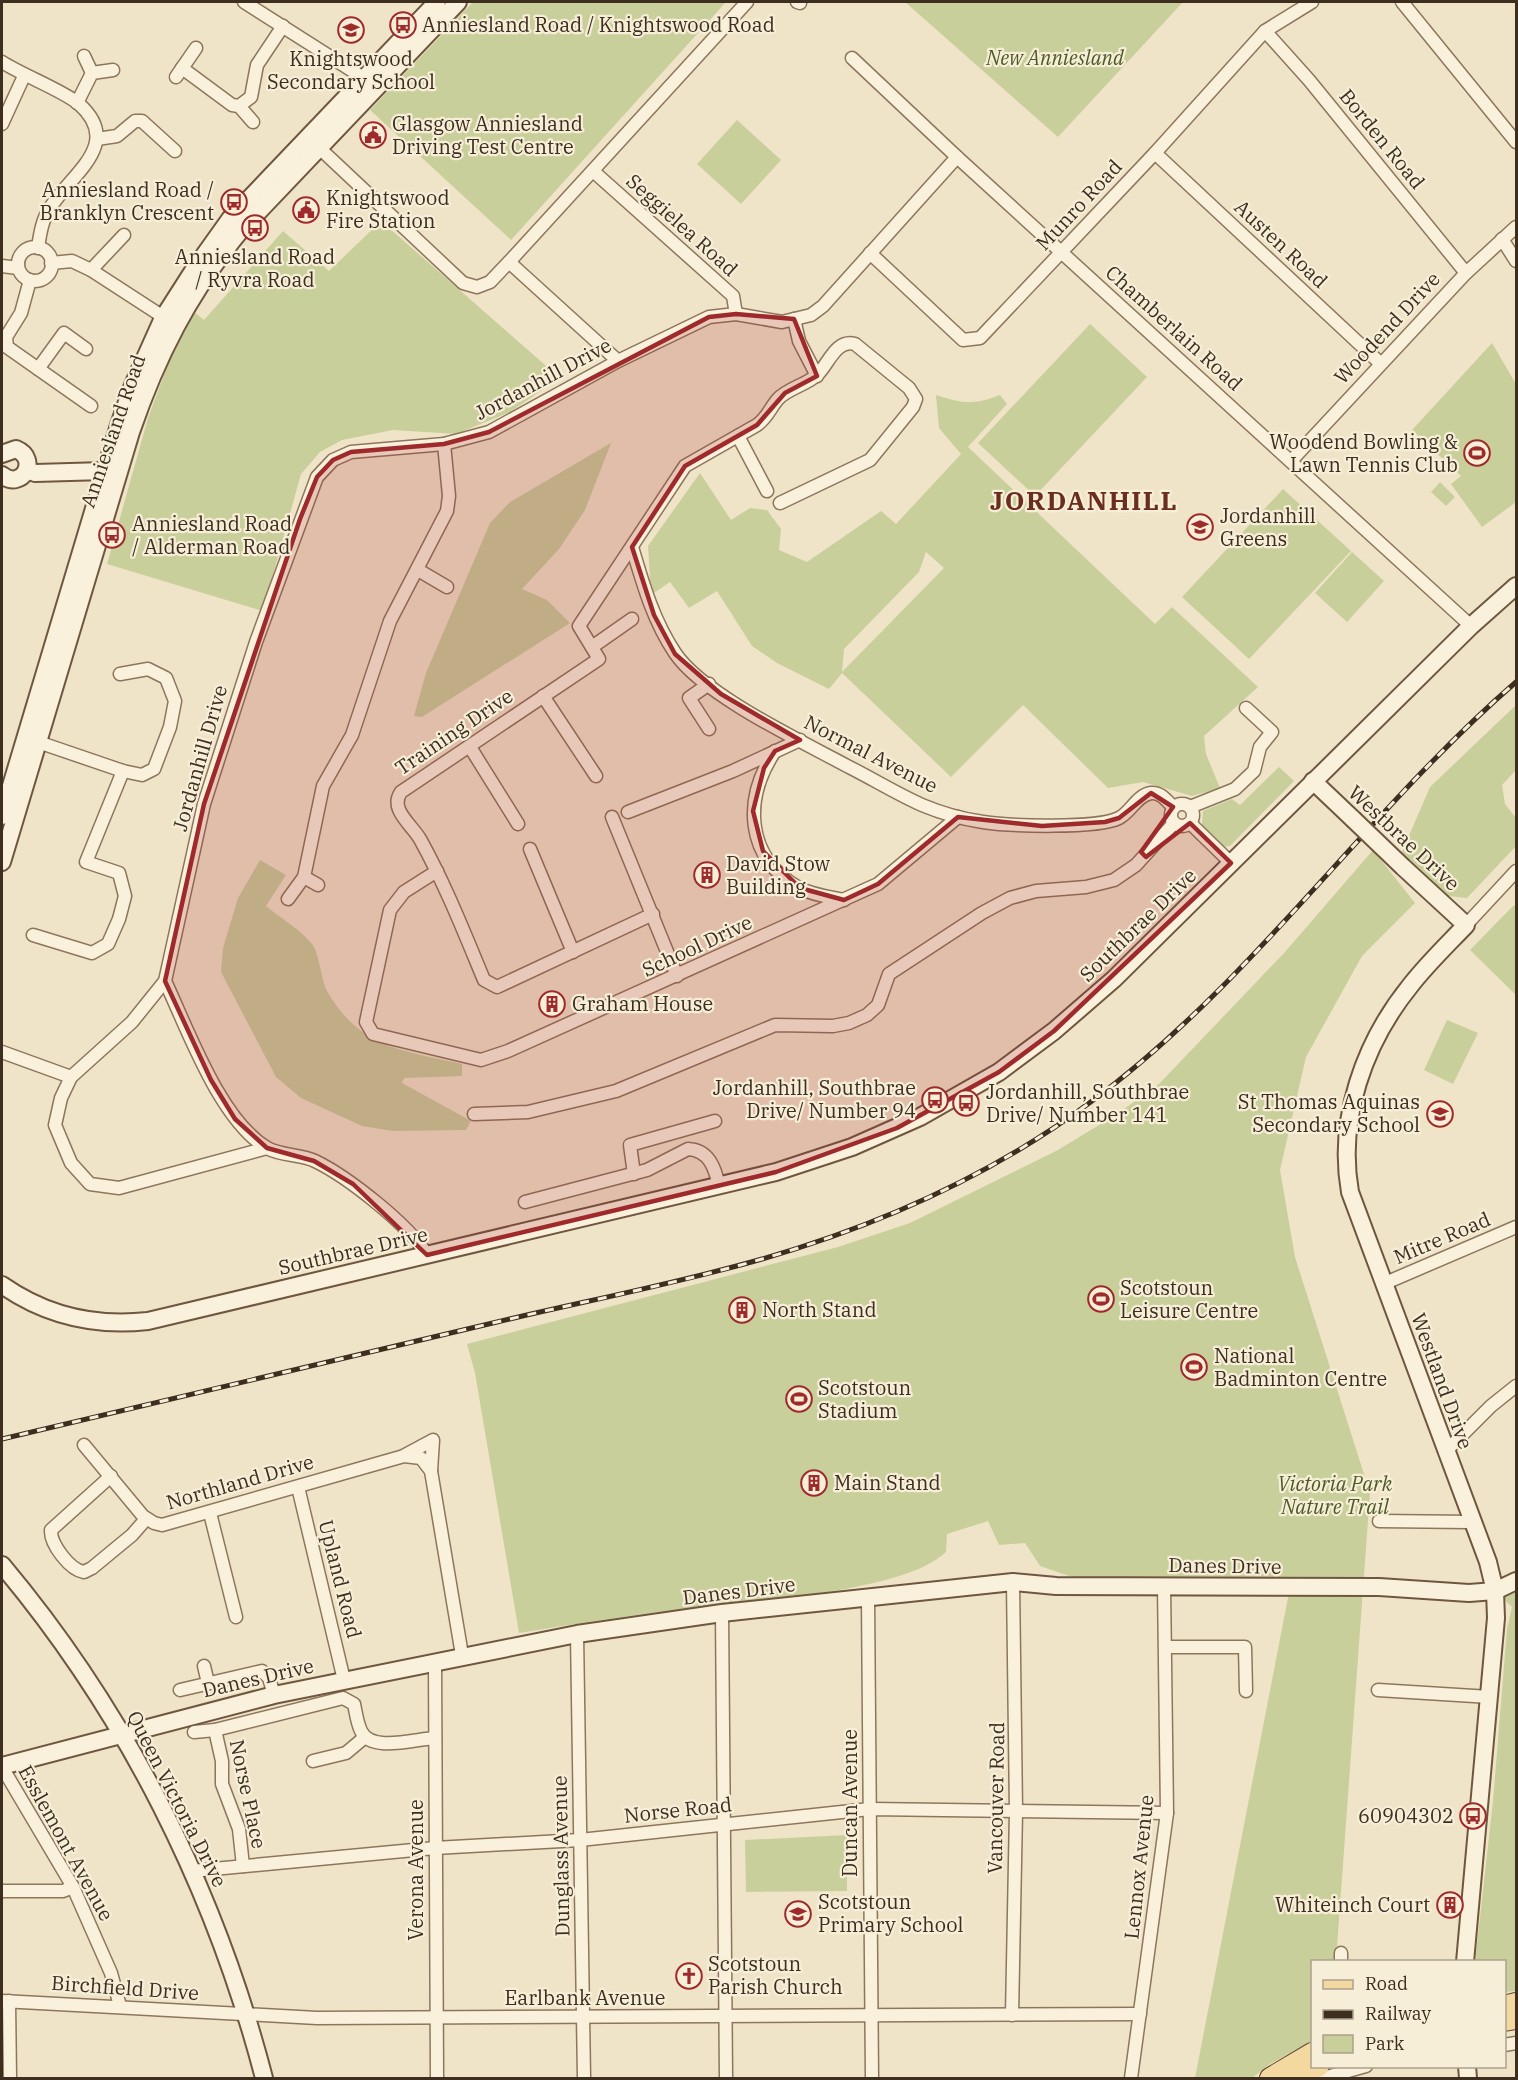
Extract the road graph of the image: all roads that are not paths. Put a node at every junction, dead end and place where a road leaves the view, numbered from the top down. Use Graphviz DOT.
graph roads {
  1 [pos="244,2"];
  2 [pos="436,2"];
  3 [pos="458,2"];
  4 [pos="747,2"];
  5 [pos="1312,2"];
  6 [pos="1402,2"];
  7 [pos="283,26"];
  8 [pos="1265,31"];
  9 [pos="196,48"];
  10 [pos="84,57"];
  11 [pos="852,58"];
  12 [pos="2,62"];
  13 [pos="113,70"];
  14 [pos="92,73"];
  15 [pos="24,76"];
  16 [pos="370,82"];
  17 [pos="77,103"];
  18 [pos="239,106"];
  19 [pos="253,122"];
  20 [pos="2,124"];
  21 [pos="97,139"];
  22 [pos="312,141"];
  23 [pos="1516,142"];
  24 [pos="175,151"];
  25 [pos="1155,153"];
  26 [pos="957,157"];
  27 [pos="593,171"];
  28 [pos="1516,227"];
  29 [pos="124,235"];
  30 [pos="1502,239"];
  31 [pos="38,248"];
  32 [pos="1061,252"];
  33 [pos="870,253"];
  34 [pos="509,261"];
  35 [pos="1516,261"];
  36 [pos="51,262"];
  37 [pos="2,266"];
  38 [pos="18,268"];
  39 [pos="91,270"];
  40 [pos="1466,273"];
  41 [pos="30,280"];
  42 [pos="736,314"];
  43 [pos="794,319"];
  44 [pos="169,321"];
  45 [pos="86,348"];
  46 [pos="618,361"];
  47 [pos="1380,363"];
  48 [pos="38,369"];
  49 [pos="817,376"];
  50 [pos="91,406"];
  51 [pos="738,436"];
  52 [pos="444,444"];
  53 [pos="2,454"];
  54 [pos="1291,461"];
  55 [pos="27,470"];
  56 [pos="112,473"];
  57 [pos="2,477"];
  58 [pos="767,491"];
  59 [pos="780,503"];
  60 [pos="632,548"];
  61 [pos="418,570"];
  62 [pos="447,586"];
  63 [pos="1516,586"];
  64 [pos="632,619"];
  65 [pos="1471,626"];
  66 [pos="592,647"];
  67 [pos="120,674"];
  68 [pos="709,684"];
  69 [pos="543,696"];
  70 [pos="1246,708"];
  71 [pos="709,729"];
  72 [pos="800,740"];
  73 [pos="38,742"];
  74 [pos="470,747"];
  75 [pos="775,751"];
  76 [pos="123,771"];
  77 [pos="596,776"];
  78 [pos="1313,782"];
  79 [pos="1173,807"];
  80 [pos="1190,807"];
  81 [pos="628,812"];
  82 [pos="2,816"];
  83 [pos="612,817"];
  84 [pos="958,817"];
  85 [pos="1174,823"];
  86 [pos="1190,823"];
  87 [pos="518,824"];
  88 [pos="6,830"];
  89 [pos="530,849"];
  90 [pos="2,862"];
  91 [pos="1231,864"];
  92 [pos="437,871"];
  93 [pos="1516,872"];
  94 [pos="304,877"];
  95 [pos="318,885"];
  96 [pos="288,899"];
  97 [pos="844,900"];
  98 [pos="653,914"];
  99 [pos="1466,925"];
  100 [pos="33,935"];
  101 [pos="573,952"];
  102 [pos="677,976"];
  103 [pos="165,981"];
  104 [pos="2,1052"];
  105 [pos="71,1077"];
  106 [pos="474,1114"];
  107 [pos="715,1121"];
  108 [pos="267,1148"];
  109 [pos="634,1174"];
  110 [pos="719,1186"];
  111 [pos="525,1202"];
  112 [pos="1516,1227"];
  113 [pos="427,1255"];
  114 [pos="2,1284"];
  115 [pos="1383,1284"];
  116 [pos="1516,1386"];
  117 [pos="84,1445"];
  118 [pos="1445,1452"];
  119 [pos="404,1456"];
  120 [pos="431,1471"];
  121 [pos="111,1476"];
  122 [pos="298,1487"];
  123 [pos="210,1513"];
  124 [pos="146,1519"];
  125 [pos="1379,1521"];
  126 [pos="1471,1522"];
  127 [pos="2,1565"];
  128 [pos="1516,1581"];
  129 [pos="1013,1582"];
  130 [pos="1164,1586"];
  131 [pos="1495,1591"];
  132 [pos="868,1599"];
  133 [pos="722,1613"];
  134 [pos="236,1617"];
  135 [pos="577,1634"];
  136 [pos="1167,1647"];
  137 [pos="462,1655"];
  138 [pos="435,1661"];
  139 [pos="204,1666"];
  140 [pos="344,1680"];
  141 [pos="208,1683"];
  142 [pos="180,1690"];
  143 [pos="1246,1690"];
  144 [pos="1378,1690"];
  145 [pos="274,1695"];
  146 [pos="1490,1697"];
  147 [pos="215,1730"];
  148 [pos="194,1732"];
  149 [pos="122,1734"];
  150 [pos="365,1737"];
  151 [pos="435,1738"];
  152 [pos="313,1761"];
  153 [pos="2,1767"];
  154 [pos="870,1809"];
  155 [pos="1016,1811"];
  156 [pos="1167,1813"];
  157 [pos="725,1825"];
  158 [pos="580,1840"];
  159 [pos="435,1848"];
  160 [pos="243,1866"];
  161 [pos="192,1870"];
  162 [pos="73,1887"];
  163 [pos="2,1891"];
  164 [pos="1465,1960"];
  165 [pos="5,2001"];
  166 [pos="120,2006"];
  167 [pos="1140,2014"];
  168 [pos="246,2015"];
  169 [pos="1012,2015"];
  170 [pos="872,2016"];
  171 [pos="583,2017"];
  172 [pos="727,2017"];
  173 [pos="436,2018"];
  174 [pos="1311,2055"];
  175 [pos="1318,2068"];
  176 [pos="1362,2068"];
  177 [pos="10,2079"];
  178 [pos="264,2079"];
  179 [pos="437,2079"];
  180 [pos="584,2079"];
  181 [pos="726,2079"];
  182 [pos="872,2079"];
  183 [pos="1131,2079"];
  184 [pos="1270,2079"];
  185 [pos="1294,2079"];
  186 [pos="1323,2079"];
  1 -- 7 [label="street"];
  2 -- 16 [label="street, Anniesland Road"];
  3 -- 16 [label="street, Anniesland Road"];
  4 -- 27 [label="street"];
  5 -- 8 [label="street, Munro Road"];
  6 -- 23 [label="street"];
  7 -- 16 [label="street"];
  7 -- 18 [label="street"];
  8 -- 25 [label="street, Munro Road"];
  8 -- 40 [label="street, Borden Road"];
  9 -- 18 [label="street"];
  10 -- 14 [label="street"];
  11 -- 26 [label="street, Chamberlain Road"];
  12 -- 15 [label="street"];
  13 -- 14 [label="street"];
  14 -- 17 [label="street"];
  15 -- 17 [label="street"];
  15 -- 20 [label="street"];
  16 -- 22 [label="street, Anniesland Road"];
  17 -- 21 [label="street"];
  18 -- 19 [label="street"];
  21 -- 24 [label="street"];
  21 -- 31 [label="street"];
  22 -- 34 [label="street"];
  22 -- 44 [label="street, Anniesland Road"];
  25 -- 32 [label="street, Munro Road"];
  25 -- 47 [label="street, Austen Road"];
  26 -- 32 [label="street, Chamberlain Road"];
  26 -- 33 [label="street, Jordanhill Drive"];
  27 -- 34 [label="street"];
  27 -- 42 [label="street, Seggielea Road"];
  28 -- 30 [label="street, Woodend Drive"];
  29 -- 39 [label="street"];
  30 -- 35 [label="street"];
  30 -- 40 [label="street, Woodend Drive"];
  31 -- 36 [label="street"];
  31 -- 38 [label="street"];
  32 -- 33 [label="street, Munro Road"];
  32 -- 54 [label="street, Chamberlain Road"];
  33 -- 43 [label="street, Jordanhill Drive"];
  34 -- 46 [label="street"];
  36 -- 39 [label="street"];
  36 -- 41 [label="street"];
  37 -- 38 [label="street"];
  38 -- 41 [label="street"];
  39 -- 44 [label="street"];
  40 -- 47 [label="street, Woodend Drive"];
  41 -- 48 [label="street"];
  42 -- 43 [label="street, Jordanhill Drive"];
  42 -- 46 [label="street, Jordanhill Drive"];
  43 -- 49 [label="street"];
  44 -- 56 [label="street, Anniesland Road"];
  45 -- 48 [label="street"];
  46 -- 52 [label="street, Jordanhill Drive"];
  47 -- 54 [label="street, Woodend Drive"];
  48 -- 50 [label="street"];
  49 -- 51 [label="street"];
  49 -- 59 [label="street"];
  51 -- 58 [label="street"];
  51 -- 60 [label="street"];
  52 -- 61 [label="street"];
  52 -- 103 [label="street, Jordanhill Drive"];
  53 -- 55 [label="street"];
  54 -- 65 [label="street, Chamberlain Road"];
  55 -- 56 [label="street"];
  55 -- 57 [label="street"];
  56 -- 73 [label="street, Anniesland Road"];
  56 -- 82 [label="street, Anniesland Road"];
  60 -- 66 [label="street"];
  60 -- 68 [label="street, Normal Avenue"];
  61 -- 62 [label="street"];
  61 -- 94 [label="street"];
  63 -- 65 [label="street, Southbrae Drive"];
  64 -- 66 [label="street"];
  65 -- 78 [label="street, Southbrae Drive"];
  66 -- 69 [label="street, Training Drive"];
  67 -- 76 [label="street"];
  68 -- 71 [label="street"];
  68 -- 72 [label="street, Normal Avenue"];
  69 -- 74 [label="street, Training Drive"];
  69 -- 77 [label="street"];
  70 -- 80 [label="street"];
  72 -- 75 [label="street"];
  72 -- 84 [label="street, Normal Avenue"];
  73 -- 76 [label="street"];
  73 -- 88 [label="street, Anniesland Road"];
  74 -- 87 [label="street"];
  74 -- 92 [label="street, Training Drive"];
  75 -- 81 [label="street"];
  75 -- 97 [label="street"];
  76 -- 100 [label="street"];
  78 -- 91 [label="street, Southbrae Drive"];
  78 -- 99 [label="street, Westbrae Drive, bridge"];
  79 -- 80 [label="street"];
  79 -- 84 [label="street, Normal Avenue"];
  79 -- 85 [label="street"];
  80 -- 86 [label="street"];
  83 -- 98 [label="street"];
  84 -- 97 [label="street, School Drive"];
  85 -- 86 [label="street"];
  85 -- 106 [label="street"];
  86 -- 91 [label="street"];
  88 -- 90 [label="street, Anniesland Road"];
  89 -- 101 [label="street"];
  91 -- 110 [label="street, Southbrae Drive"];
  92 -- 101 [label="street, Training Drive"];
  92 -- 102 [label="street, School Drive"];
  93 -- 99 [label="street, Westland Drive"];
  94 -- 95 [label="street"];
  94 -- 96 [label="street"];
  97 -- 102 [label="street, School Drive"];
  98 -- 101 [label="street, Training Drive"];
  98 -- 102 [label="street"];
  99 -- 115 [label="street, Westland Drive"];
  103 -- 105 [label="street"];
  103 -- 108 [label="street"];
  104 -- 105 [label="street"];
  105 -- 108 [label="street"];
  107 -- 109 [label="street"];
  108 -- 113 [label="street"];
  109 -- 110 [label="street"];
  109 -- 111 [label="street"];
  110 -- 113 [label="street, Southbrae Drive"];
  112 -- 115 [label="street, Mitre Road"];
  113 -- 114 [label="street, Southbrae Drive"];
  115 -- 118 [label="street, Westland Drive"];
  116 -- 118 [label="street"];
  117 -- 121 [label="street, Northland Drive"];
  118 -- 126 [label="street, Westland Drive"];
  119 -- 120 [label="street"];
  119 -- 120 [label="street, Northland Drive"];
  119 -- 122 [label="street, Northland Drive"];
  120 -- 137 [label="street, Northland Drive"];
  121 -- 124 [label="street, Northland Drive"];
  121 -- 124 [label="street"];
  122 -- 123 [label="street, Northland Drive"];
  122 -- 140 [label="street, Upland Road"];
  123 -- 124 [label="street, Northland Drive"];
  123 -- 134 [label="street"];
  125 -- 126 [label="street"];
  126 -- 131 [label="street, Westland Drive"];
  127 -- 149 [label="street, Queen Victoria Drive"];
  128 -- 131 [label="street"];
  129 -- 130 [label="street, Danes Drive"];
  129 -- 132 [label="street, Danes Drive"];
  129 -- 155 [label="street, Vancouver Road"];
  130 -- 131 [label="street, Danes Drive"];
  130 -- 136 [label="street, Lennox Avenue"];
  131 -- 146 [label="street, Westland Drive"];
  132 -- 133 [label="street, Danes Drive"];
  132 -- 154 [label="street, Duncan Avenue"];
  133 -- 135 [label="street, Danes Drive"];
  133 -- 157 [label="street"];
  135 -- 137 [label="street, Danes Drive"];
  135 -- 158 [label="street, Dunglass Avenue"];
  136 -- 143 [label="street"];
  136 -- 156 [label="street, Lennox Avenue"];
  137 -- 138 [label="street, Danes Drive"];
  138 -- 140 [label="street, Danes Drive"];
  138 -- 151 [label="street, Verona Avenue"];
  139 -- 141 [label="street"];
  140 -- 145 [label="street, Danes Drive"];
  141 -- 142 [label="street"];
  141 -- 145 [label="street"];
  144 -- 146 [label="street"];
  145 -- 149 [label="street, Danes Drive"];
  146 -- 164 [label="street, Westland Drive"];
  147 -- 148 [label="street"];
  147 -- 150 [label="street"];
  147 -- 160 [label="street, Norse Place"];
  149 -- 153 [label="street, Danes Drive"];
  149 -- 161 [label="street, Queen Victoria Drive"];
  150 -- 151 [label="street"];
  150 -- 152 [label="street"];
  151 -- 159 [label="street, Verona Avenue"];
  153 -- 162 [label="street, Esslemont Avenue"];
  154 -- 155 [label="street, Norse Road"];
  154 -- 157 [label="street, Norse Road"];
  154 -- 170 [label="street, Duncan Avenue"];
  155 -- 156 [label="street, Norse Road"];
  155 -- 169 [label="street, Vancouver Road"];
  156 -- 167 [label="street, Lennox Avenue"];
  157 -- 158 [label="street, Norse Road"];
  157 -- 172 [label="street"];
  158 -- 159 [label="street, Norse Road"];
  158 -- 171 [label="street, Dunglass Avenue"];
  159 -- 160 [label="street, Norse Road"];
  159 -- 173 [label="street, Verona Avenue"];
  160 -- 161 [label="street, Norse Road"];
  161 -- 168 [label="street, Queen Victoria Drive"];
  162 -- 163 [label="street"];
  162 -- 166 [label="street, Esslemont Avenue"];
  165 -- 166 [label="street, Birchfield Drive"];
  165 -- 177 [label="street"];
  166 -- 168 [label="street, Birchfield Drive"];
  167 -- 169 [label="street, Earlbank Avenue"];
  167 -- 183 [label="street, Lennox Avenue"];
  168 -- 173 [label="street, Earlbank Avenue"];
  168 -- 178 [label="street, Queen Victoria Drive"];
  169 -- 170 [label="street, Earlbank Avenue"];
  170 -- 172 [label="street, Earlbank Avenue"];
  170 -- 182 [label="street, Duncan Avenue"];
  171 -- 172 [label="street, Earlbank Avenue"];
  171 -- 173 [label="street, Earlbank Avenue"];
  171 -- 180 [label="street, Dunglass Avenue"];
  172 -- 181 [label="street"];
  173 -- 179 [label="street, Verona Avenue"];
  174 -- 184 [label="main road"];
  175 -- 185 [label="main road"];
  176 -- 186 [label="street"];
}
